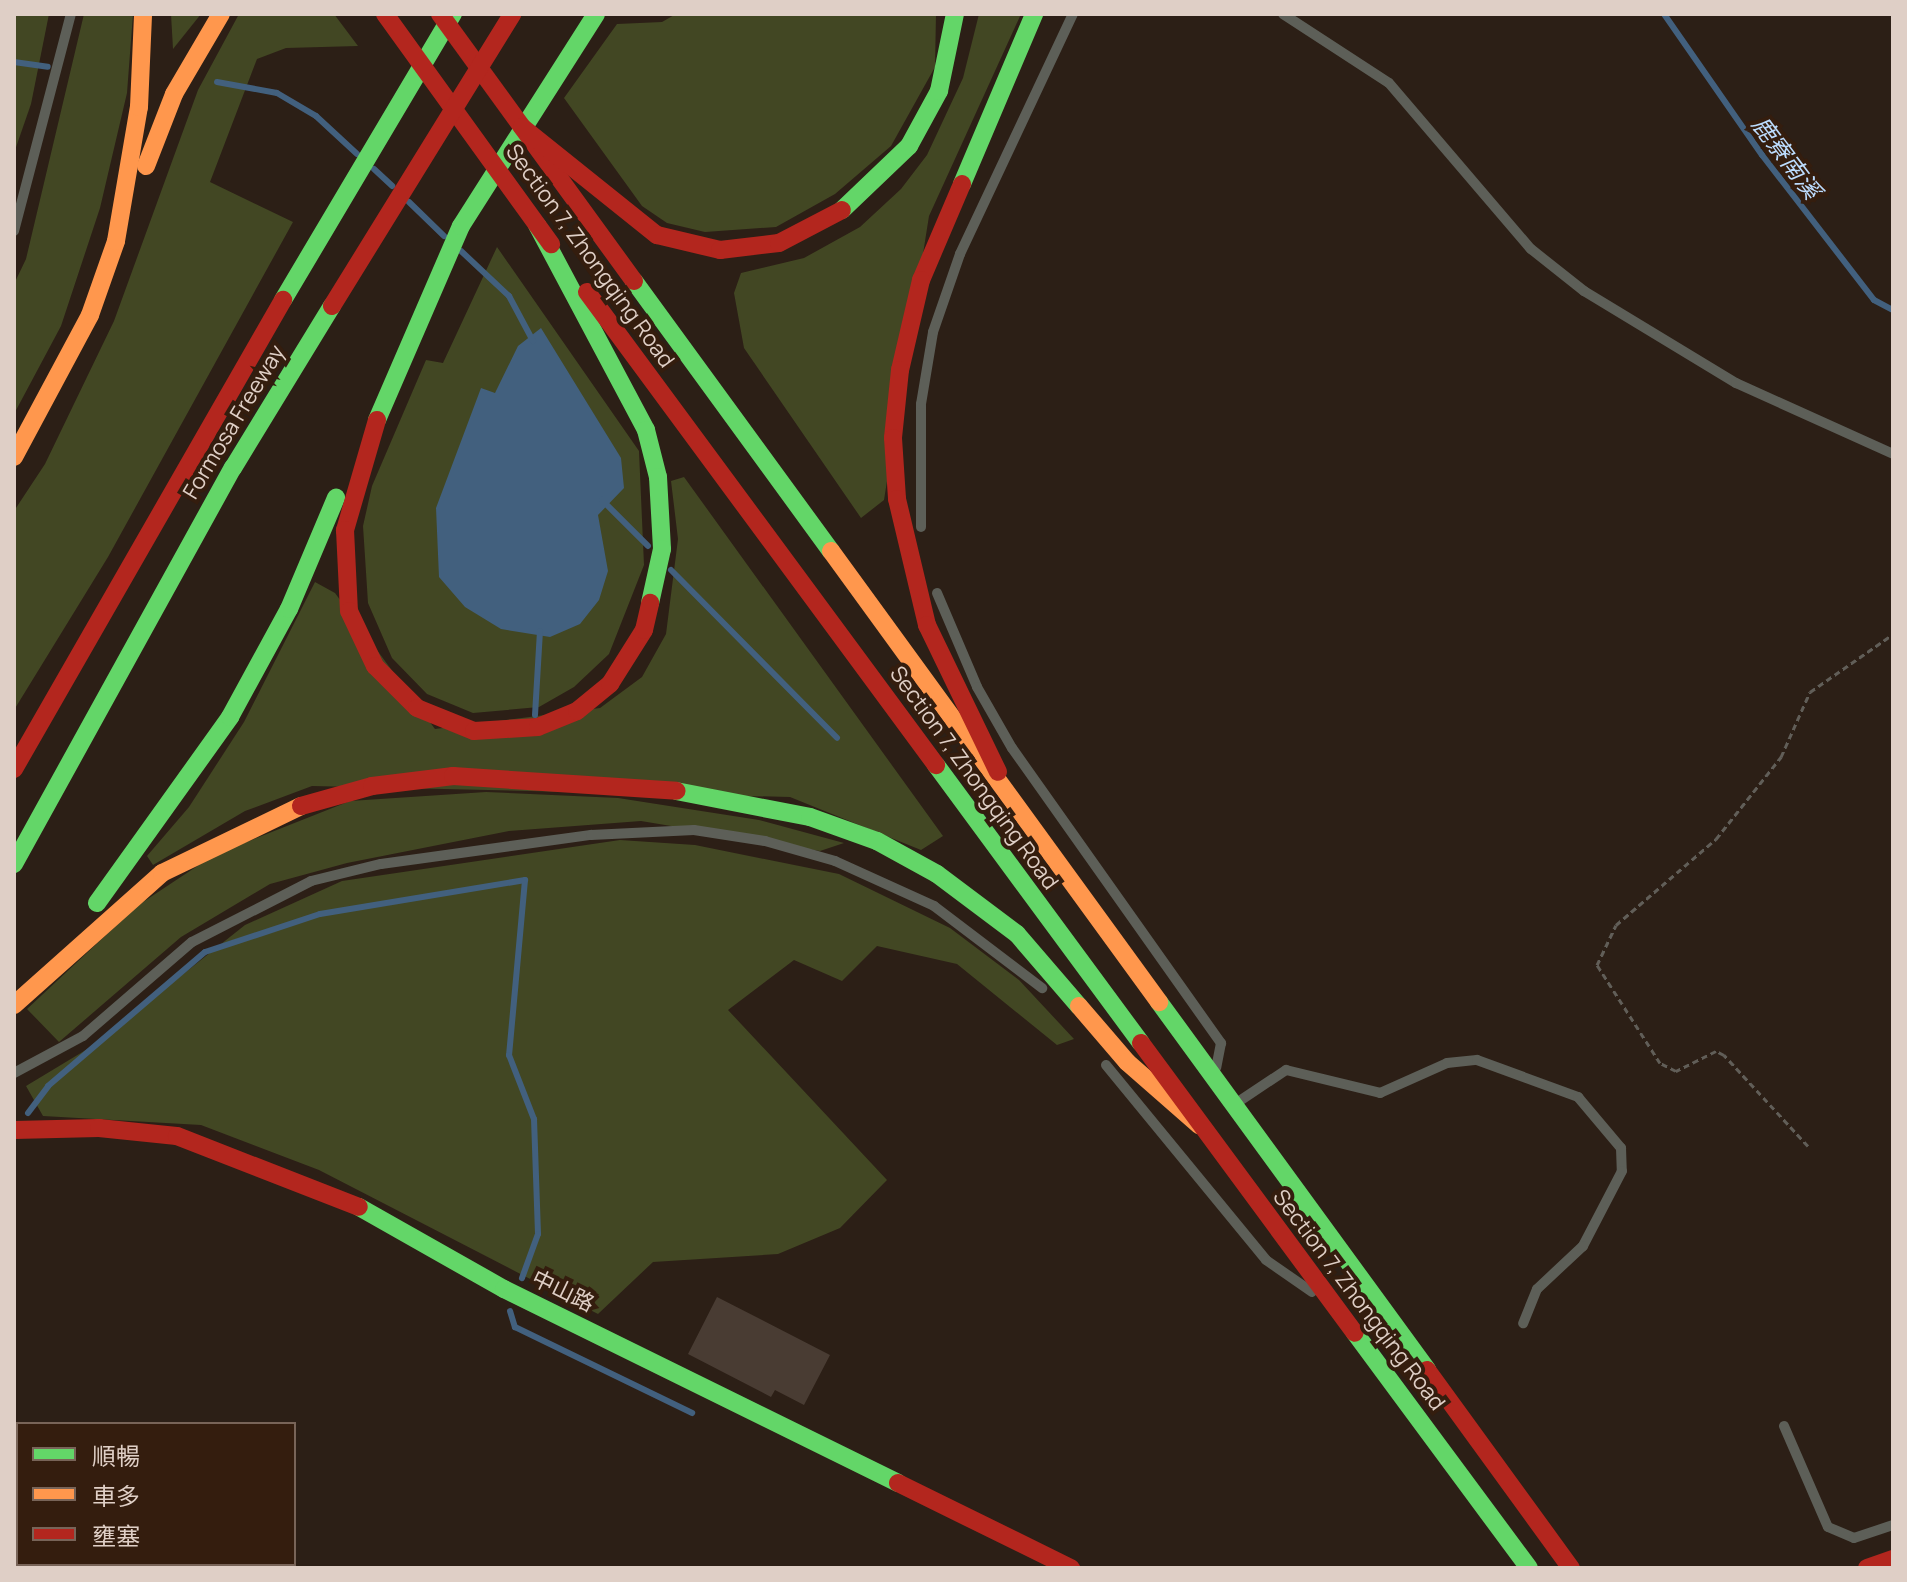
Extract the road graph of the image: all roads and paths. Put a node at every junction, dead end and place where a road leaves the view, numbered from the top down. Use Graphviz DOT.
graph roads {
  1 [pos="71,14"];
  2 [pos="143,14"];
  3 [pos="221,14"];
  4 [pos="385,14"];
  5 [pos="440,14"];
  6 [pos="453,14"];
  7 [pos="512,14"];
  8 [pos="596,14"];
  9 [pos="955,14"];
  10 [pos="1034,14"];
  11 [pos="1073,14"];
  12 [pos="1283,14"];
  13 [pos="522,127"];
  14 [pos="537,225"];
  15 [pos="14,231"];
  16 [pos="116,241"];
  17 [pos="381,405"];
  18 [pos="1893,454"];
  19 [pos="14,457"];
  20 [pos="924,545"];
  21 [pos="934,584"];
  22 [pos="1893,634"];
  23 [pos="14,769"];
  24 [pos="998,772"];
  25 [pos="14,864"];
  26 [pos="47,972"];
  27 [pos="1049,995"];
  28 [pos="14,1005"];
  29 [pos="1098,1055"];
  30 [pos="14,1073"];
  31 [pos="1215,1074"];
  32 [pos="1236,1104"];
  33 [pos="1199,1125"];
  34 [pos="14,1130"];
  35 [pos="1808,1146"];
  36 [pos="1333,1307"];
  37 [pos="1523,1323"];
  38 [pos="1784,1426"];
  39 [pos="1893,1525"];
  40 [pos="1893,1559"];
  41 [pos="1866,1567"];
  42 [pos="1071,1568"];
  43 [pos="1529,1568"];
  44 [pos="1571,1568"];
  1 -- 15 [label="lane"];
  2 -- 16 [label="main road"];
  3 -- 16 [label="main road"];
  4 -- 14 [label="main road, Section 7, Zhongqing Road"];
  5 -- 13 [label="main road, Section 7, Zhongqing Road"];
  6 -- 23 [label="main road, Formosa Freeway"];
  7 -- 25 [label="main road, Formosa Freeway"];
  8 -- 17 [label="main road"];
  9 -- 13 [label="main road"];
  10 -- 24 [label="main road"];
  11 -- 20 [label="lane"];
  12 -- 18 [label="lane"];
  13 -- 24 [label="main road, Section 7, Zhongqing Road"];
  14 -- 17 [label="main road"];
  14 -- 33 [label="main road, Section 7, Zhongqing Road"];
  16 -- 19 [label="main road"];
  17 -- 26 [label="main road"];
  21 -- 31 [label="lane"];
  22 -- 35 [label="path"];
  24 -- 31 [label="main road, Section 7, Zhongqing Road"];
  26 -- 28 [label="main road"];
  26 -- 33 [label="main road"];
  27 -- 30 [label="lane"];
  29 -- 36 [label="lane"];
  31 -- 32 [label="main road, Section 7, Zhongqing Road"];
  32 -- 37 [label="lane"];
  32 -- 44 [label="main road, Section 7, Zhongqing Road"];
  33 -- 36 [label="main road, Section 7, Zhongqing Road"];
  34 -- 42 [label="main road, 中山路"];
  36 -- 43 [label="main road, Section 7, Zhongqing Road"];
  38 -- 39 [label="lane"];
  40 -- 41 [label="main road"];
}
